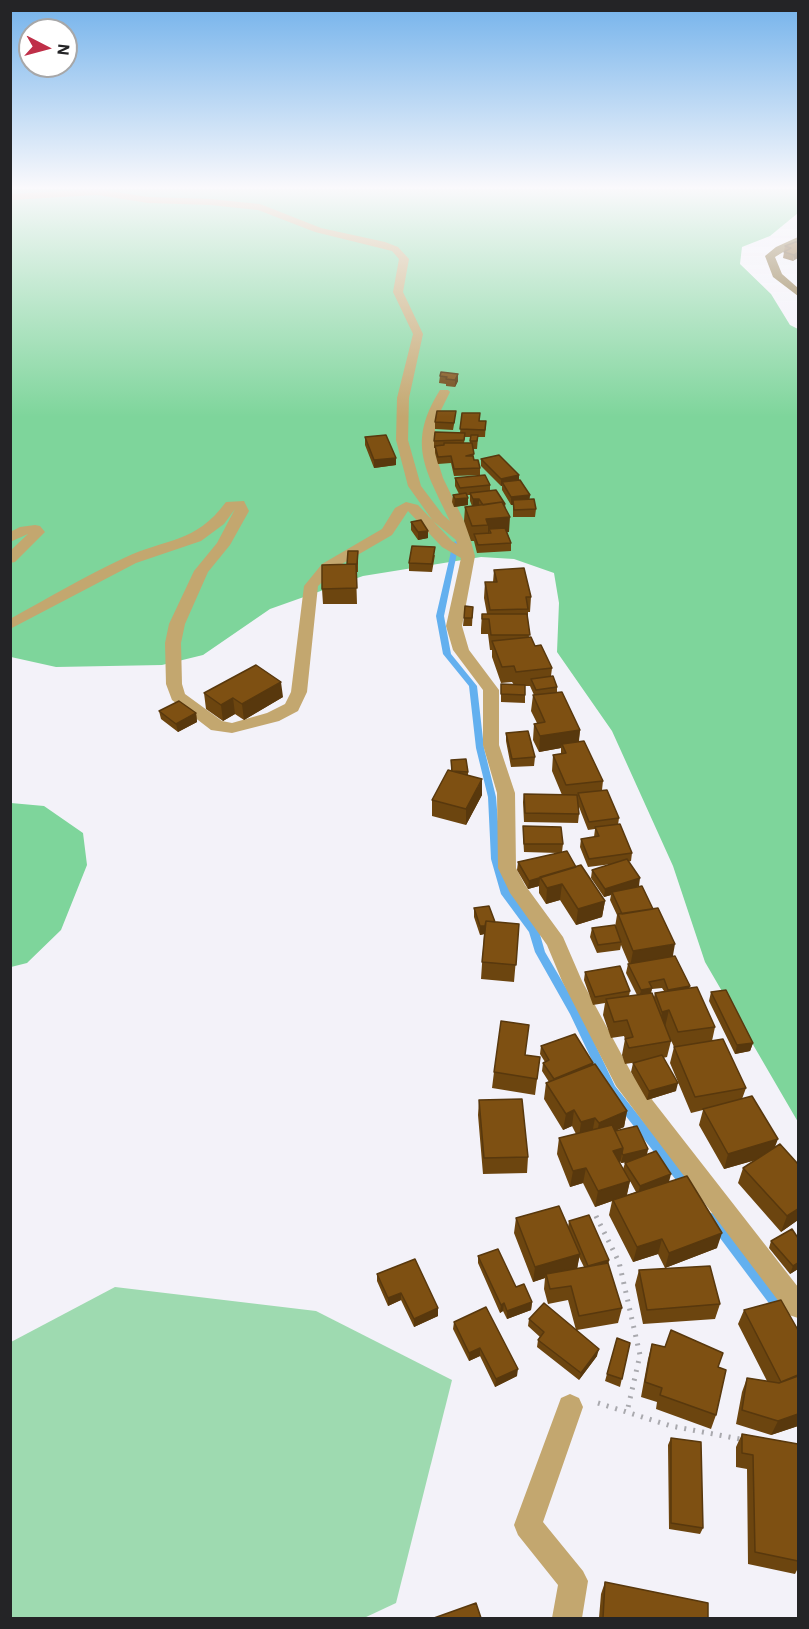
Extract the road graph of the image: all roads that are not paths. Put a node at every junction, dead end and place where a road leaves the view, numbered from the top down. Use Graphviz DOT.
graph roads {
  1 [pos="403,265"];
  2 [pos="773,265"];
  3 [pos="798,293"];
  4 [pos="444,392"];
  5 [pos="10,538"];
  6 [pos="465,547"];
  7 [pos="10,559"];
  8 [pos="10,625"];
  9 [pos="798,1306"];
  10 [pos="570,1407"];
  11 [pos="567,1618"];
  1 -- 6 [label="street"];
  2 -- 3 [label="highway"];
  4 -- 6 [label="street"];
  5 -- 7 [label="street"];
  6 -- 8 [label="street"];
  6 -- 9 [label="street"];
  10 -- 11 [label="street"];
}
